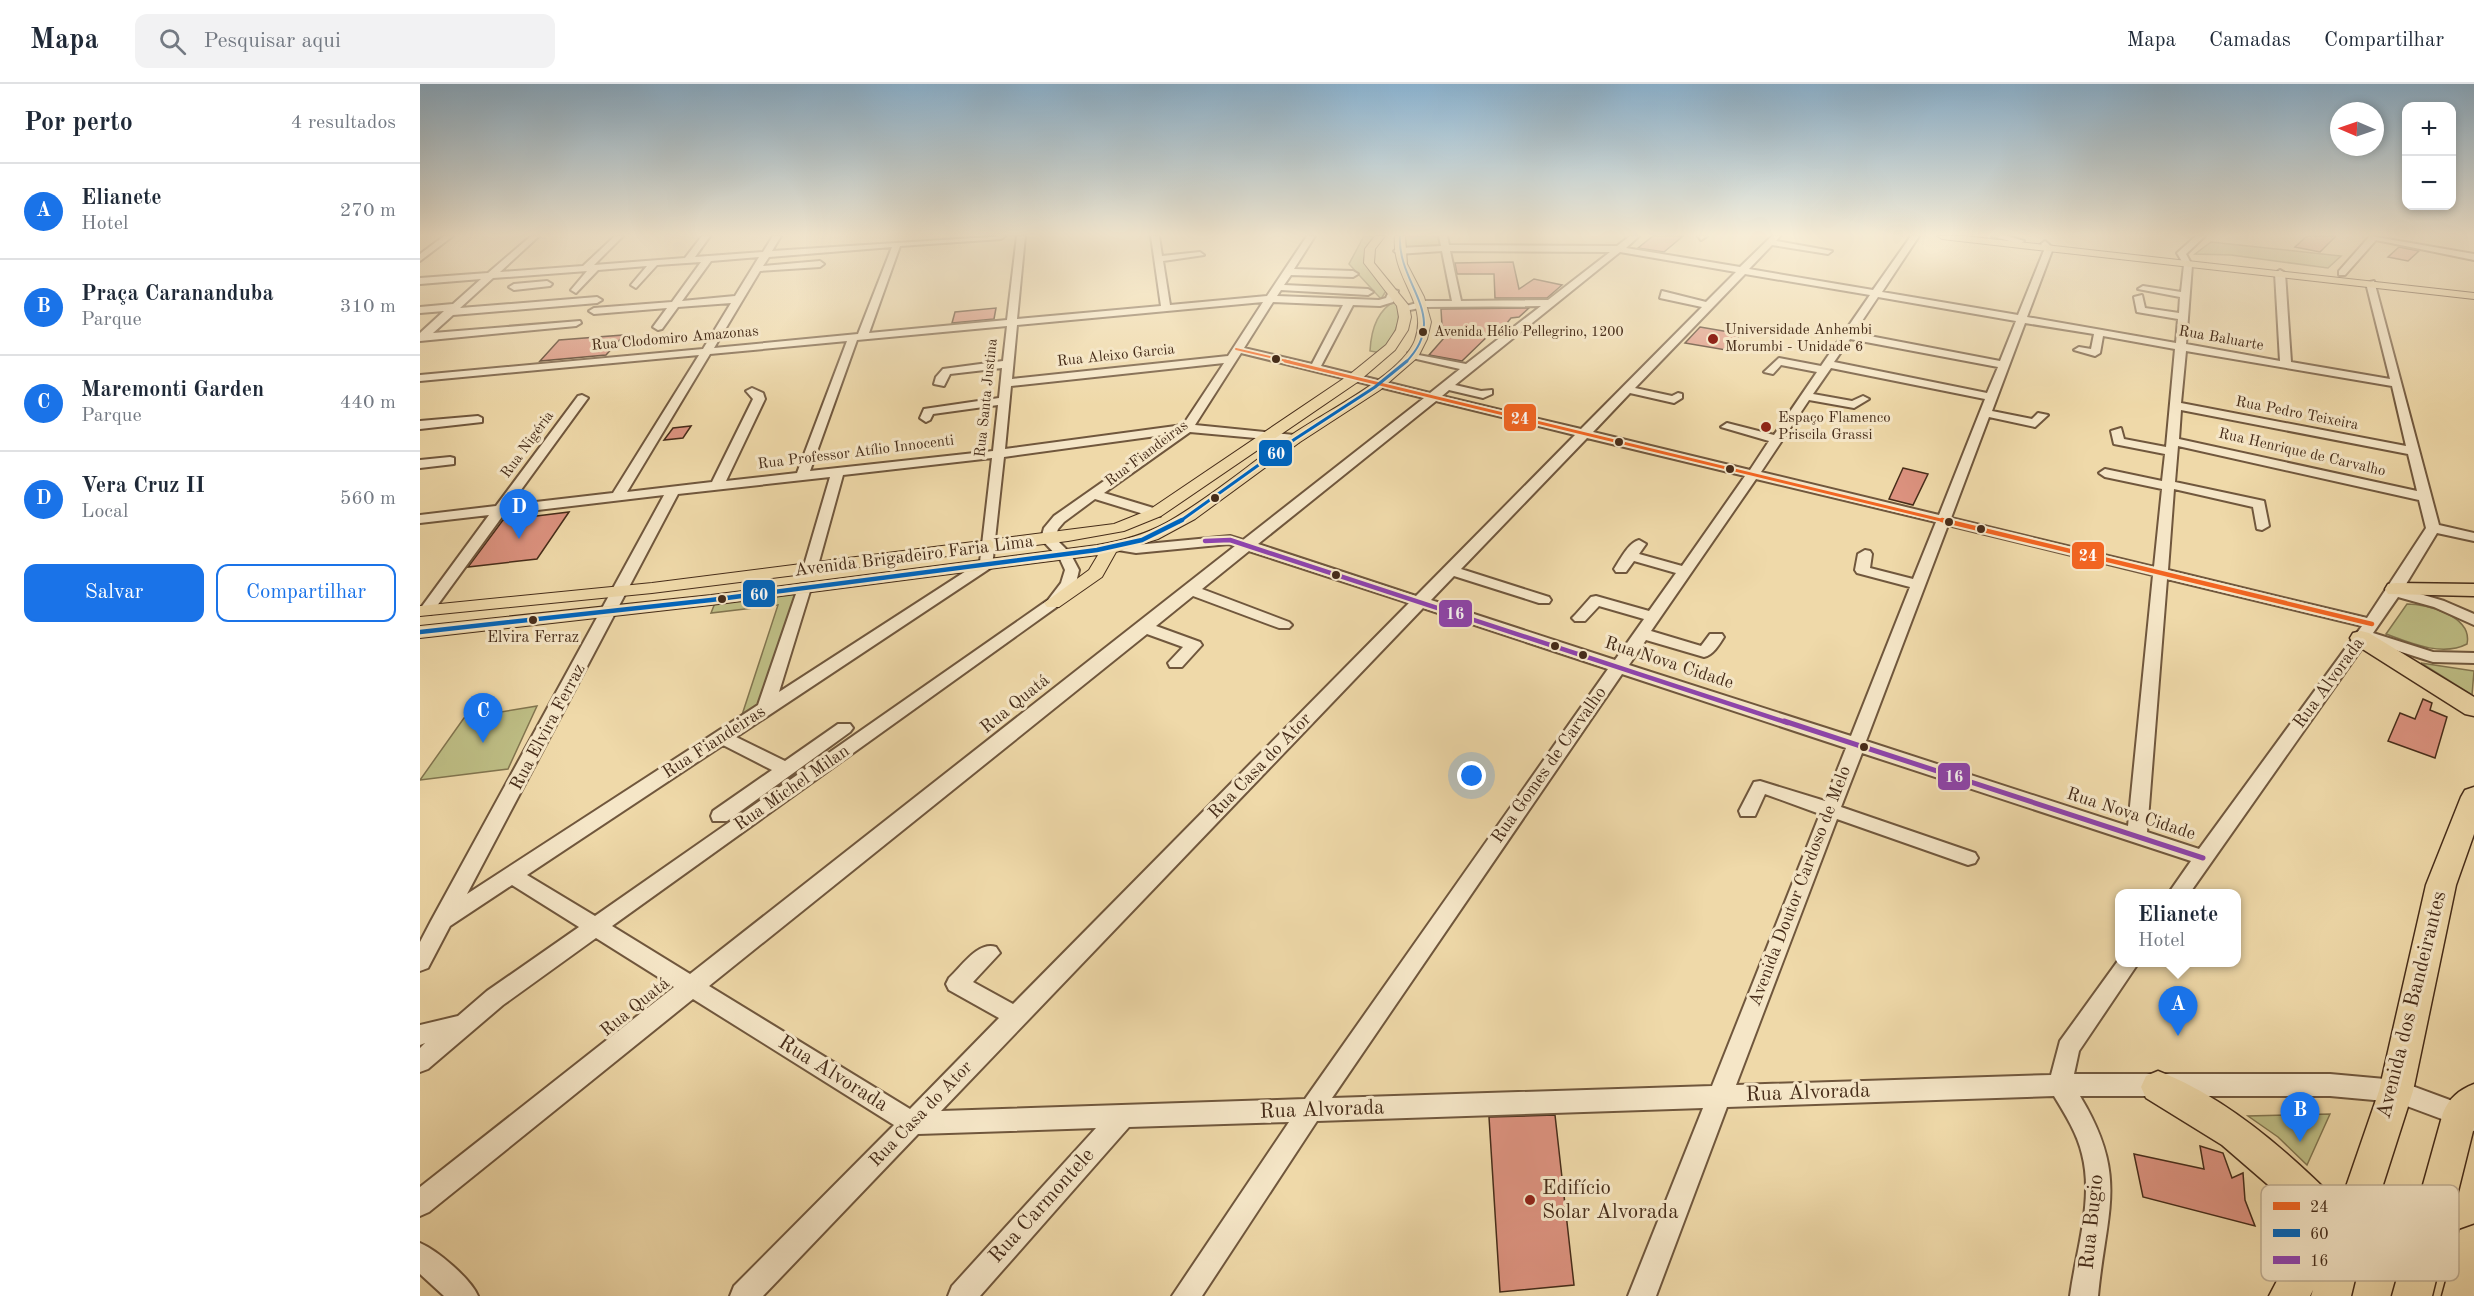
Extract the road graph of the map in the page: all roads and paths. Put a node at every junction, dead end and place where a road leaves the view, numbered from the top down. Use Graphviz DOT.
graph roads {
  1 [pos="470,293"];
  2 [pos="684,293"];
  3 [pos="743,293"];
  4 [pos="877,293"];
  5 [pos="1015,293"];
  6 [pos="1163,293"];
  7 [pos="1273,293"];
  8 [pos="1392,293"];
  9 [pos="1394,293"];
  10 [pos="1417,293"];
  11 [pos="1455,293"];
  12 [pos="1563,293"];
  13 [pos="1665,293"];
  14 [pos="1720,293"];
  15 [pos="1867,293"];
  16 [pos="2031,293"];
  17 [pos="2142,293"];
  18 [pos="2164,293"];
  19 [pos="2281,293"];
  20 [pos="2373,293"];
  21 [pos="2447,293"];
  22 [pos="1875,294"];
  23 [pos="2185,295"];
  24 [pos="2474,296"];
  25 [pos="739,299"];
  26 [pos="1269,299"];
  27 [pos="597,300"];
  28 [pos="1349,303"];
  29 [pos="1550,303"];
  30 [pos="676,304"];
  31 [pos="1423,304"];
  32 [pos="1457,304"];
  33 [pos="1708,305"];
  34 [pos="620,309"];
  35 [pos="1166,309"];
  36 [pos="420,310"];
  37 [pos="451,310"];
  38 [pos="1403,310"];
  39 [pos="594,311"];
  40 [pos="2183,317"];
  41 [pos="2021,320"];
  42 [pos="609,322"];
  43 [pos="576,323"];
  44 [pos="1012,323"];
  45 [pos="658,327"];
  46 [pos="2099,333"];
  47 [pos="1847,335"];
  48 [pos="858,337"];
  49 [pos="421,338"];
  50 [pos="2181,346"];
  51 [pos="2079,350"];
  52 [pos="708,351"];
  53 [pos="1233,354"];
  54 [pos="1412,355"];
  55 [pos="1007,364"];
  56 [pos="2004,365"];
  57 [pos="2286,366"];
  58 [pos="1825,367"];
  59 [pos="1315,368"];
  60 [pos="1468,368"];
  61 [pos="1770,372"];
  62 [pos="420,378"];
  63 [pos="1354,378"];
  64 [pos="1005,383"];
  65 [pos="1378,383"];
  66 [pos="940,384"];
  67 [pos="2397,384"];
  68 [pos="1626,389"];
  69 [pos="752,391"];
  70 [pos="1439,391"];
  71 [pos="1488,392"];
  72 [pos="1678,396"];
  73 [pos="1806,396"];
  74 [pos="1991,397"];
  75 [pos="582,398"];
  76 [pos="1863,399"];
  77 [pos="1003,402"];
  78 [pos="2175,405"];
  79 [pos="1985,413"];
  80 [pos="2042,415"];
  81 [pos="926,418"];
  82 [pos="478,420"];
  83 [pos="420,425"];
  84 [pos="1187,428"];
  85 [pos="1726,428"];
  86 [pos="2117,431"];
  87 [pos="1583,433"];
  88 [pos="1268,436"];
  89 [pos="1294,439"];
  90 [pos="1776,439"];
  91 [pos="2172,446"];
  92 [pos="2414,451"];
  93 [pos="997,454"];
  94 [pos="450,461"];
  95 [pos="420,464"];
  96 [pos="2105,471"];
  97 [pos="838,472"];
  98 [pos="1753,474"];
  99 [pos="802,476"];
  100 [pos="2168,485"];
  101 [pos="717,486"];
  102 [pos="673,491"];
  103 [pos="1092,494"];
  104 [pos="617,497"];
  105 [pos="2426,497"];
  106 [pos="501,510"];
  107 [pos="1155,513"];
  108 [pos="420,519"];
  109 [pos="1944,520"];
  110 [pos="2262,526"];
  111 [pos="2433,528"];
  112 [pos="2474,537"];
  113 [pos="1048,539"];
  114 [pos="1246,545"];
  115 [pos="1114,547"];
  116 [pos="1064,554"];
  117 [pos="1865,554"];
  118 [pos="987,555"];
  119 [pos="810,568"];
  120 [pos="1621,569"];
  121 [pos="1450,570"];
  122 [pos="1684,571"];
  123 [pos="2160,572"];
  124 [pos="1918,585"];
  125 [pos="804,588"];
  126 [pos="1190,590"];
  127 [pos="2395,590"];
  128 [pos="2474,590"];
  129 [pos="621,591"];
  130 [pos="1544,600"];
  131 [pos="1420,602"];
  132 [pos="1053,603"];
  133 [pos="422,612"];
  134 [pos="610,612"];
  135 [pos="1580,618"];
  136 [pos="2474,620"];
  137 [pos="1284,625"];
  138 [pos="1646,625"];
  139 [pos="1143,627"];
  140 [pos="420,632"];
  141 [pos="2366,632"];
  142 [pos="1716,637"];
  143 [pos="2474,658"];
  144 [pos="1176,663"];
  145 [pos="1617,666"];
  146 [pos="766,708"];
  147 [pos="2474,708"];
  148 [pos="844,728"];
  149 [pos="722,737"];
  150 [pos="1855,744"];
  151 [pos="786,769"];
  152 [pos="2474,796"];
  153 [pos="1830,810"];
  154 [pos="1748,811"];
  155 [pos="720,816"];
  156 [pos="2137,836"];
  157 [pos="1968,858"];
  158 [pos="2203,858"];
  159 [pos="512,875"];
  160 [pos="2181,889"];
  161 [pos="441,921"];
  162 [pos="596,927"];
  163 [pos="989,953"];
  164 [pos="420,963"];
  165 [pos="2126,967"];
  166 [pos="692,986"];
  167 [pos="1017,1016"];
  168 [pos="465,1022"];
  169 [pos="420,1035"];
  170 [pos="420,1062"];
  171 [pos="2060,1085"];
  172 [pos="2158,1087"];
  173 [pos="2396,1090"];
  174 [pos="1718,1096"];
  175 [pos="1310,1110"];
  176 [pos="2469,1111"];
  177 [pos="1122,1116"];
  178 [pos="912,1123"];
  179 [pos="2296,1185"];
  180 [pos="2365,1185"];
  181 [pos="2446,1185"];
  182 [pos="420,1203"];
  183 [pos="2474,1244"];
  184 [pos="420,1256"];
  185 [pos="2296,1281"];
  186 [pos="2335,1281"];
  187 [pos="2417,1281"];
  188 [pos="2088,1294"];
  189 [pos="464,1296"];
  190 [pos="744,1296"];
  191 [pos="962,1296"];
  192 [pos="1186,1296"];
  193 [pos="1642,1296"];
  194 [pos="2289,1296"];
  195 [pos="2331,1296"];
  196 [pos="2412,1296"];
  197 [pos="2462,1296"];
  1 -- 37 [label="street"];
  2 -- 30 [label="street"];
  3 -- 25 [label="street"];
  4 -- 48 [label="street"];
  5 -- 44 [label="street, Rua Santa Justina"];
  6 -- 35 [label="street"];
  7 -- 26 [label="street, Rua Fiandeiras"];
  8 -- 28 [label="street, Rua Clodomiro Amazonas"];
  9 -- 38 [label="main road"];
  10 -- 31 [label="main road"];
  11 -- 32 [label="street"];
  12 -- 29 [label="street, Rua Quatá"];
  13 -- 33 [label="street"];
  14 -- 33 [label="street, Rua Casa do Ator"];
  15 -- 22 [label="street, Rua Baluarte"];
  16 -- 41 [label="street, Avenida Doutor Cardoso de Melo"];
  17 -- 40 [label="street"];
  18 -- 23 [label="street"];
  19 -- 57 [label="street"];
  20 -- 67 [label="street"];
  21 -- 24 [label="main road"];
  22 -- 41 [label="street, Rua Baluarte"];
  22 -- 47 [label="street, Rua Gomes de Carvalho"];
  23 -- 40 [label="street"];
  25 -- 30 [label="street"];
  25 -- 52 [label="street"];
  26 -- 28 [label="street, Rua Clodomiro Amazonas"];
  26 -- 35 [label="street, Rua Clodomiro Amazonas"];
  26 -- 53 [label="street, Rua Fiandeiras"];
  27 -- 37 [label="street"];
  28 -- 59 [label="street"];
  29 -- 32 [label="street"];
  29 -- 60 [label="street, Rua Quatá"];
  30 -- 34 [label="street"];
  30 -- 45 [label="street"];
  31 -- 32 [label="street"];
  31 -- 38 [label="street"];
  31 -- 54 [label="main road"];
  33 -- 68 [label="street, Rua Casa do Ator"];
  34 -- 39 [label="street"];
  34 -- 42 [label="street"];
  35 -- 44 [label="street, Rua Clodomiro Amazonas"];
  36 -- 37 [label="street"];
  37 -- 49 [label="street"];
  38 -- 63 [label="main road, Avenida Brigadeiro Faria Lima"];
  40 -- 50 [label="street"];
  41 -- 46 [label="street, Rua Baluarte"];
  41 -- 56 [label="street, Avenida Doutor Cardoso de Melo"];
  43 -- 49 [label="street"];
  44 -- 48 [label="street, Rua Clodomiro Amazonas"];
  44 -- 55 [label="street, Rua Santa Justina"];
  46 -- 50 [label="street, Rua Baluarte"];
  46 -- 51 [label="street"];
  47 -- 56 [label="street"];
  47 -- 58 [label="street, Rua Gomes de Carvalho"];
  48 -- 52 [label="street, Rua Clodomiro Amazonas"];
  48 -- 99 [label="street"];
  50 -- 57 [label="street, Rua Baluarte"];
  50 -- 78 [label="street"];
  52 -- 62 [label="street, Rua Clodomiro Amazonas"];
  52 -- 104 [label="street"];
  53 -- 59 [label="street, Rua Aleixo Garcia"];
  53 -- 64 [label="street, Rua Aleixo Garcia"];
  53 -- 84 [label="street, Rua Fiandeiras"];
  54 -- 60 [label="street"];
  54 -- 65 [label="main road, Avenida Brigadeiro Faria Lima"];
  55 -- 64 [label="street, Rua Santa Justina"];
  55 -- 66 [label="street"];
  56 -- 74 [label="street, Avenida Doutor Cardoso de Melo"];
  57 -- 67 [label="street, Rua Baluarte"];
  58 -- 61 [label="street"];
  58 -- 73 [label="street, Rua Gomes de Carvalho"];
  58 -- 74 [label="street"];
  59 -- 63 [label="street, Rua Aleixo Garcia"];
  60 -- 70 [label="street, Rua Quatá"];
  63 -- 65 [label="street, Rua Aleixo Garcia"];
  63 -- 88 [label="main road, Avenida Brigadeiro Faria Lima"];
  64 -- 77 [label="street, Rua Santa Justina"];
  65 -- 70 [label="street, Rua Aleixo Garcia"];
  65 -- 89 [label="main road, Avenida Brigadeiro Faria Lima"];
  67 -- 92 [label="street"];
  68 -- 72 [label="street"];
  68 -- 87 [label="street, Rua Casa do Ator"];
  69 -- 101 [label="street"];
  70 -- 71 [label="street"];
  70 -- 87 [label="street"];
  70 -- 114 [label="street, Rua Quatá"];
  73 -- 76 [label="street"];
  73 -- 90 [label="street, Rua Gomes de Carvalho"];
  74 -- 79 [label="street, Avenida Doutor Cardoso de Melo"];
  75 -- 106 [label="street, Rua Nigéria"];
  77 -- 81 [label="street"];
  77 -- 93 [label="street, Rua Santa Justina"];
  78 -- 91 [label="street"];
  78 -- 92 [label="street, Rua Pedro Teixeira"];
  79 -- 80 [label="street"];
  79 -- 109 [label="street, Avenida Doutor Cardoso de Melo"];
  82 -- 83 [label="street"];
  84 -- 88 [label="street, Rua Professor Atílio Innocenti"];
  84 -- 93 [label="street, Rua Professor Atílio Innocenti"];
  84 -- 103 [label="street, Rua Fiandeiras"];
  85 -- 90 [label="street"];
  86 -- 91 [label="street, Rua Henrique de Carvalho"];
  87 -- 98 [label="street"];
  87 -- 121 [label="street, Rua Casa do Ator"];
  88 -- 89 [label="street, Rua Professor Atílio Innocenti"];
  88 -- 107 [label="main road, Avenida Brigadeiro Faria Lima"];
  89 -- 115 [label="main road, Avenida Brigadeiro Faria Lima"];
  90 -- 98 [label="street, Rua Gomes de Carvalho"];
  91 -- 100 [label="street"];
  91 -- 105 [label="street, Rua Henrique de Carvalho"];
  92 -- 105 [label="street"];
  93 -- 97 [label="street, Rua Professor Atílio Innocenti"];
  93 -- 118 [label="street, Rua Santa Justina"];
  94 -- 95 [label="street"];
  96 -- 100 [label="street"];
  97 -- 99 [label="street, Rua Professor Atílio Innocenti"];
  97 -- 119 [label="street"];
  98 -- 109 [label="street"];
  98 -- 122 [label="street, Rua Gomes de Carvalho"];
  99 -- 101 [label="street, Rua Professor Atílio Innocenti"];
  100 -- 110 [label="street"];
  100 -- 123 [label="street"];
  101 -- 102 [label="street, Rua Professor Atílio Innocenti"];
  102 -- 104 [label="street, Rua Professor Atílio Innocenti"];
  102 -- 129 [label="street, Rua Elvira Ferraz"];
  103 -- 107 [label="street"];
  103 -- 113 [label="street, Rua Fiandeiras"];
  104 -- 106 [label="street, Rua Professor Atílio Innocenti"];
  105 -- 111 [label="street"];
  106 -- 108 [label="street, Rua Professor Atílio Innocenti"];
  106 -- 133 [label="street, Rua Nigéria"];
  107 -- 113 [label="main road, Avenida Brigadeiro Faria Lima"];
  109 -- 123 [label="street"];
  109 -- 124 [label="street, Avenida Doutor Cardoso de Melo"];
  111 -- 112 [label="street"];
  111 -- 127 [label="street, Rua Alvorada"];
  113 -- 116 [label="street"];
  113 -- 118 [label="main road, Avenida Brigadeiro Faria Lima"];
  114 -- 115 [label="street, Rua Nova Cidade"];
  114 -- 126 [label="street, Rua Quatá"];
  114 -- 131 [label="street, Rua Nova Cidade"];
  115 -- 116 [label="main road, Avenida Brigadeiro Faria Lima"];
  115 -- 132 [label="main road"];
  116 -- 118 [label="main road, Avenida Brigadeiro Faria Lima"];
  116 -- 132 [label="street, Rua Michel Milan"];
  117 -- 124 [label="street"];
  118 -- 119 [label="main road, Avenida Brigadeiro Faria Lima"];
  118 -- 125 [label="main road, Avenida Brigadeiro Faria Lima"];
  118 -- 146 [label="street, Rua Fiandeiras"];
  119 -- 129 [label="main road, Avenida Brigadeiro Faria Lima"];
  120 -- 122 [label="street"];
  121 -- 130 [label="street"];
  121 -- 131 [label="street, Rua Casa do Ator"];
  122 -- 138 [label="street, Rua Gomes de Carvalho"];
  123 -- 141 [label="street"];
  123 -- 156 [label="street"];
  124 -- 150 [label="street, Avenida Doutor Cardoso de Melo"];
  125 -- 134 [label="main road, Avenida Brigadeiro Faria Lima"];
  125 -- 146 [label="street"];
  126 -- 137 [label="street"];
  126 -- 139 [label="street, Rua Quatá"];
  127 -- 128 [label="highway"];
  127 -- 136 [label="street"];
  127 -- 141 [label="street, Rua Alvorada"];
  129 -- 133 [label="main road, Avenida Brigadeiro Faria Lima"];
  129 -- 134 [label="street, Rua Elvira Ferraz"];
  131 -- 145 [label="street, Rua Nova Cidade"];
  131 -- 167 [label="street, Rua Casa do Ator"];
  132 -- 162 [label="street, Rua Michel Milan"];
  134 -- 140 [label="main road, Avenida Brigadeiro Faria Lima"];
  134 -- 161 [label="street, Rua Elvira Ferraz"];
  135 -- 138 [label="street"];
  138 -- 142 [label="street"];
  138 -- 145 [label="street, Rua Gomes de Carvalho"];
  139 -- 144 [label="street"];
  139 -- 166 [label="street, Rua Quatá"];
  141 -- 143 [label="street"];
  141 -- 147 [label="highway"];
  141 -- 158 [label="street, Rua Alvorada"];
  145 -- 150 [label="street, Rua Nova Cidade"];
  145 -- 175 [label="street, Rua Gomes de Carvalho"];
  146 -- 149 [label="street, Rua Fiandeiras"];
  148 -- 151 [label="street"];
  149 -- 151 [label="street"];
  149 -- 159 [label="street, Rua Fiandeiras"];
  150 -- 153 [label="street, Avenida Doutor Cardoso de Melo"];
  150 -- 156 [label="street, Rua Nova Cidade"];
  151 -- 155 [label="street"];
  152 -- 173 [label="highway, Avenida dos Bandeirantes"];
  153 -- 154 [label="street"];
  153 -- 157 [label="street"];
  153 -- 174 [label="street, Avenida Doutor Cardoso de Melo"];
  156 -- 158 [label="street, Rua Nova Cidade"];
  158 -- 160 [label="street, Rua Alvorada"];
  159 -- 161 [label="street, Rua Fiandeiras"];
  159 -- 162 [label="street, Rua Alvorada"];
  161 -- 164 [label="street, Rua Elvira Ferraz"];
  162 -- 166 [label="street, Rua Alvorada"];
  162 -- 168 [label="street, Rua Michel Milan"];
  163 -- 167 [label="street"];
  165 -- 171 [label="street"];
  166 -- 178 [label="street, Rua Alvorada"];
  166 -- 182 [label="street, Rua Quatá"];
  167 -- 178 [label="street, Rua Casa do Ator"];
  168 -- 169 [label="street"];
  168 -- 170 [label="street"];
  171 -- 172 [label="street, Rua Alvorada"];
  171 -- 174 [label="street, Rua Alvorada"];
  171 -- 188 [label="street, Rua Bugio"];
  172 -- 173 [label="street, Rua Alvorada"];
  172 -- 179 [label="highway"];
  173 -- 176 [label="street, Rua Alvorada"];
  173 -- 180 [label="highway, Avenida dos Bandeirantes"];
  174 -- 175 [label="street, Rua Alvorada"];
  174 -- 193 [label="street, Avenida Doutor Cardoso de Melo"];
  175 -- 177 [label="street, Rua Alvorada"];
  175 -- 192 [label="street, Rua Gomes de Carvalho"];
  176 -- 181 [label="highway"];
  177 -- 178 [label="street, Rua Alvorada"];
  177 -- 191 [label="street, Rua Carmontele"];
  178 -- 190 [label="street, Rua Casa do Ator"];
  183 -- 197 [label="highway"];
  184 -- 189 [label="street"];
  185 -- 194 [label="highway"];
  186 -- 195 [label="highway, Avenida dos Bandeirantes"];
  187 -- 196 [label="highway"];
}
